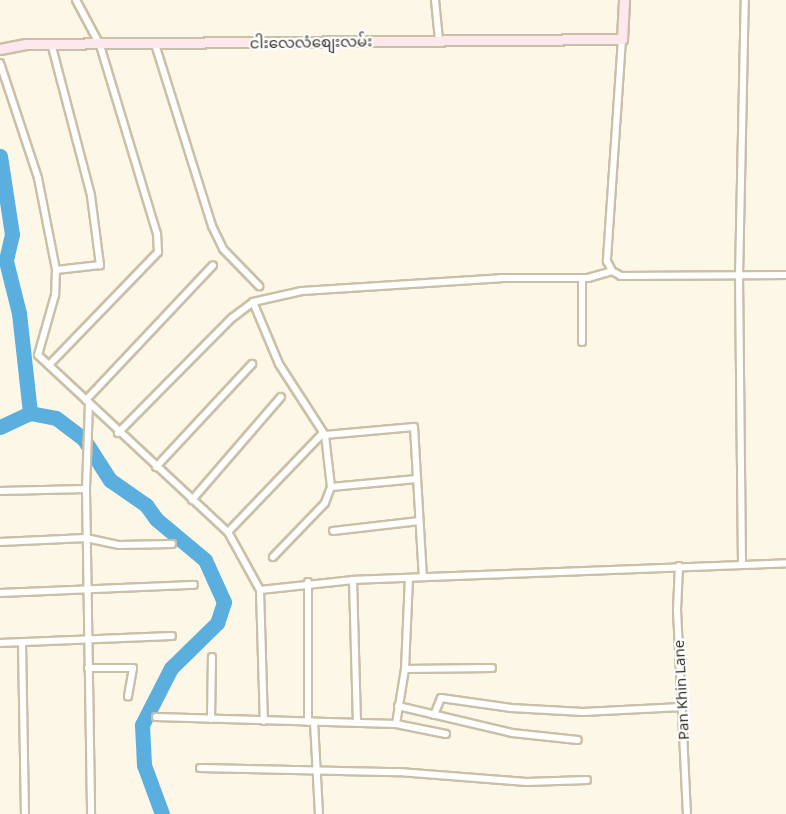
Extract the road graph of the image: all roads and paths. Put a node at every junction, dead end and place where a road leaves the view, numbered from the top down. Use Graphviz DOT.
graph roads {
  1 [pos="76,0"];
  2 [pos="435,0"];
  3 [pos="624,0"];
  4 [pos="745,0"];
  5 [pos="622,39"];
  6 [pos="439,40"];
  7 [pos="51,44"];
  8 [pos="155,44"];
  9 [pos="100,45"];
  10 [pos="0,49"];
  11 [pos="0,63"];
  12 [pos="213,265"];
  13 [pos="56,270"];
  14 [pos="612,271"];
  15 [pos="786,275"];
  16 [pos="739,276"];
  17 [pos="582,278"];
  18 [pos="258,286"];
  19 [pos="253,302"];
  20 [pos="582,342"];
  21 [pos="252,364"];
  22 [pos="49,365"];
  23 [pos="281,397"];
  24 [pos="87,401"];
  25 [pos="118,433"];
  26 [pos="324,434"];
  27 [pos="156,467"];
  28 [pos="417,479"];
  29 [pos="331,487"];
  30 [pos="86,489"];
  31 [pos="0,491"];
  32 [pos="192,500"];
  33 [pos="419,521"];
  34 [pos="333,531"];
  35 [pos="228,532"];
  36 [pos="86,538"];
  37 [pos="0,542"];
  38 [pos="172,544"];
  39 [pos="273,557"];
  40 [pos="786,563"];
  41 [pos="742,564"];
  42 [pos="680,566"];
  43 [pos="423,577"];
  44 [pos="409,578"];
  45 [pos="353,580"];
  46 [pos="308,582"];
  47 [pos="194,585"];
  48 [pos="87,589"];
  49 [pos="260,590"];
  50 [pos="0,593"];
  51 [pos="172,636"];
  52 [pos="88,641"];
  53 [pos="0,643"];
  54 [pos="22,643"];
  55 [pos="212,657"];
  56 [pos="88,668"];
  57 [pos="492,668"];
  58 [pos="405,669"];
  59 [pos="128,697"];
  60 [pos="398,706"];
  61 [pos="682,707"];
  62 [pos="434,715"];
  63 [pos="156,717"];
  64 [pos="211,719"];
  65 [pos="264,721"];
  66 [pos="311,722"];
  67 [pos="357,723"];
  68 [pos="396,724"];
  69 [pos="446,734"];
  70 [pos="578,740"];
  71 [pos="200,768"];
  72 [pos="316,770"];
  73 [pos="587,780"];
  74 [pos="25,814"];
  75 [pos="91,814"];
  76 [pos="319,814"];
  77 [pos="687,814"];
  1 -- 9 [label="street"];
  2 -- 6 [label="street"];
  3 -- 5 [label="street"];
  4 -- 16 [label="street"];
  5 -- 6 [label="street, ငါးလေလံစျေးလမ်း"];
  5 -- 14 [label="street"];
  6 -- 8 [label="street, ငါးလေလံစျေးလမ်း"];
  7 -- 9 [label="street, ငါးလေလံစျေးလမ်း"];
  7 -- 10 [label="street, ငါးလေလံစျေးလမ်း"];
  7 -- 13 [label="street"];
  8 -- 9 [label="street, ငါးလေလံစျေးလမ်း"];
  8 -- 18 [label="street"];
  9 -- 22 [label="street"];
  11 -- 13 [label="street"];
  12 -- 24 [label="street"];
  13 -- 22 [label="street"];
  14 -- 16 [label="street"];
  14 -- 17 [label="street"];
  15 -- 16 [label="street"];
  16 -- 41 [label="street"];
  17 -- 19 [label="street"];
  17 -- 20 [label="street"];
  19 -- 25 [label="street"];
  19 -- 26 [label="street"];
  21 -- 27 [label="street"];
  22 -- 24 [label="street"];
  23 -- 32 [label="street"];
  24 -- 25 [label="street"];
  24 -- 30 [label="street"];
  25 -- 27 [label="street"];
  26 -- 28 [label="street"];
  26 -- 29 [label="street"];
  26 -- 35 [label="street"];
  27 -- 32 [label="street"];
  28 -- 29 [label="street"];
  28 -- 33 [label="street"];
  29 -- 39 [label="street"];
  30 -- 31 [label="street"];
  30 -- 36 [label="street"];
  32 -- 35 [label="street"];
  33 -- 34 [label="street"];
  33 -- 43 [label="street"];
  35 -- 49 [label="street"];
  36 -- 37 [label="street"];
  36 -- 38 [label="street"];
  36 -- 48 [label="street"];
  40 -- 41 [label="street"];
  41 -- 42 [label="street"];
  42 -- 43 [label="street"];
  42 -- 61 [label="street, Pan Khin Lane"];
  43 -- 44 [label="street"];
  44 -- 45 [label="street"];
  44 -- 58 [label="street"];
  45 -- 46 [label="street"];
  45 -- 67 [label="street"];
  46 -- 49 [label="street"];
  46 -- 66 [label="street"];
  47 -- 48 [label="street"];
  48 -- 50 [label="street"];
  48 -- 52 [label="street"];
  49 -- 65 [label="street"];
  51 -- 52 [label="street"];
  52 -- 54 [label="street"];
  52 -- 56 [label="street"];
  53 -- 54 [label="street"];
  54 -- 74 [label="street"];
  55 -- 64 [label="street"];
  56 -- 59 [label="street"];
  56 -- 75 [label="street"];
  57 -- 58 [label="street"];
  58 -- 60 [label="street"];
  60 -- 62 [label="street"];
  60 -- 68 [label="street"];
  61 -- 62 [label="street"];
  61 -- 77 [label="street, Pan Khin Lane"];
  62 -- 70 [label="street"];
  63 -- 64 [label="street"];
  64 -- 65 [label="street"];
  65 -- 66 [label="street"];
  66 -- 67 [label="street"];
  66 -- 72 [label="street"];
  67 -- 68 [label="street"];
  68 -- 69 [label="street"];
  71 -- 72 [label="street"];
  72 -- 73 [label="street"];
  72 -- 76 [label="street"];
}
